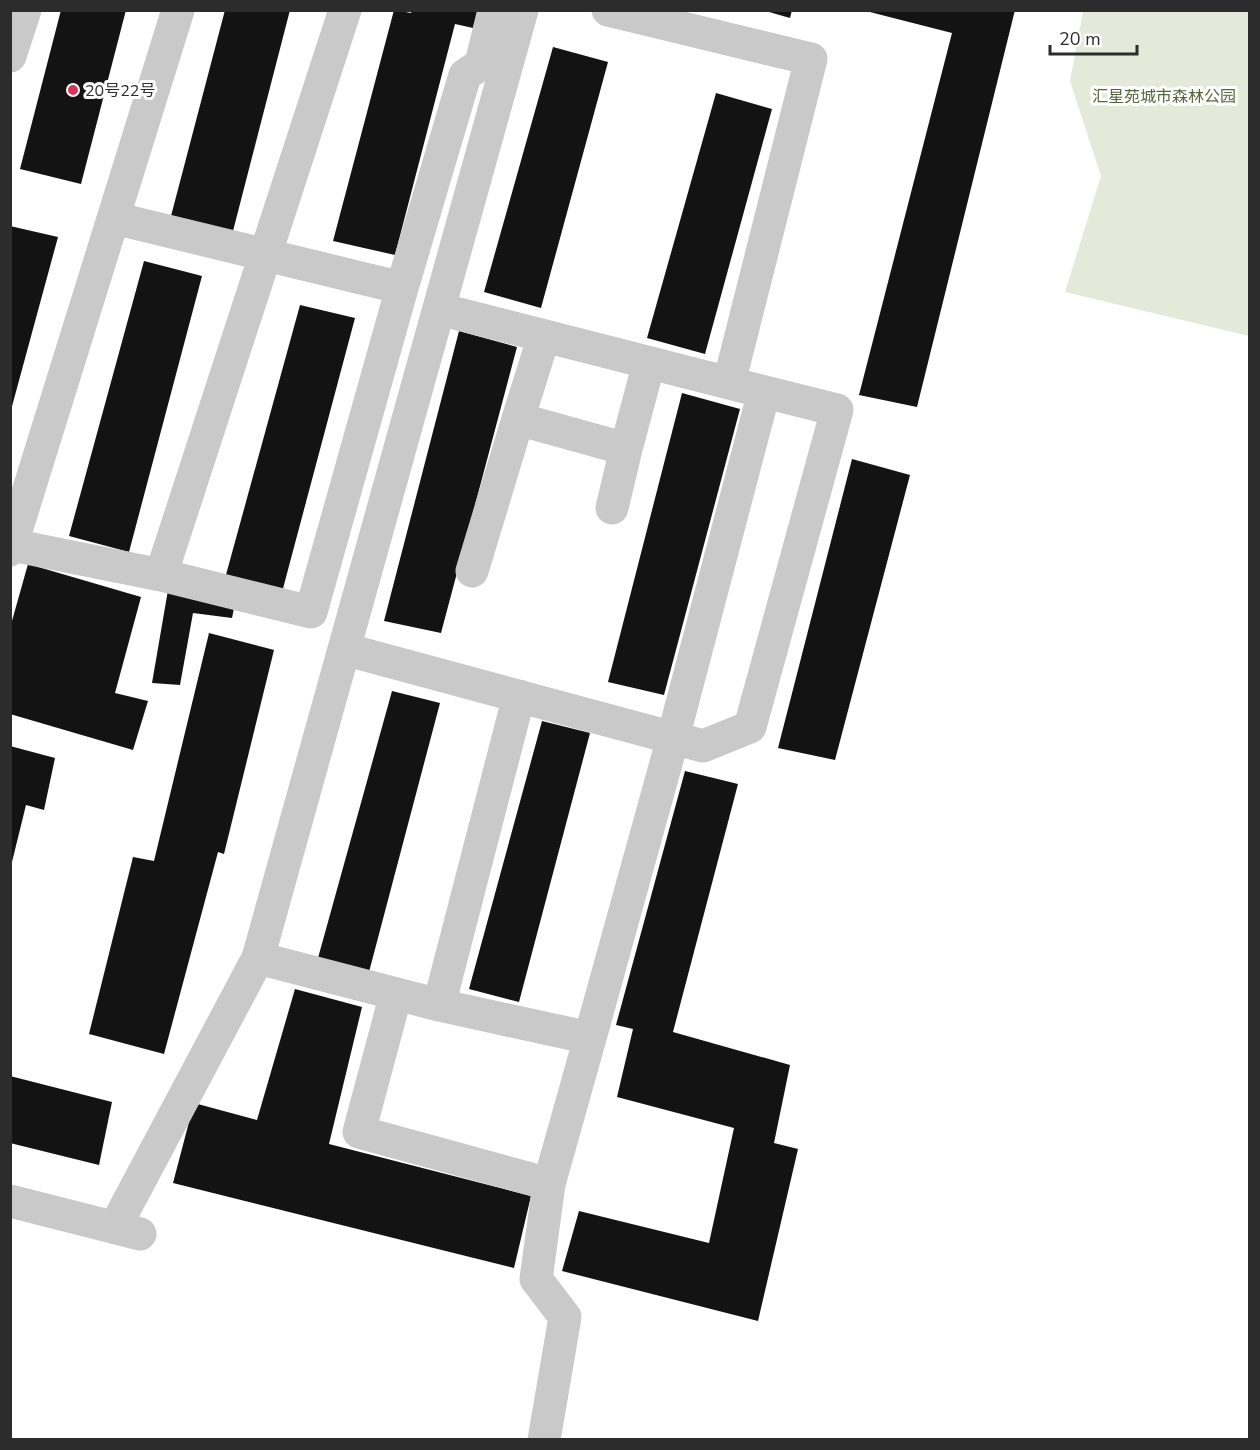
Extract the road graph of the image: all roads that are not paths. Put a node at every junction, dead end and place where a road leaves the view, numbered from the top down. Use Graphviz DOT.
graph roads {
  1 [pos="25,10"];
  2 [pos="178,10"];
  3 [pos="345,10"];
  4 [pos="494,10"];
  5 [pos="522,10"];
  6 [pos="608,10"];
  7 [pos="10,56"];
  8 [pos="114,218"];
  9 [pos="266,255"];
  10 [pos="402,288"];
  11 [pos="439,309"];
  12 [pos="544,336"];
  13 [pos="649,363"];
  14 [pos="729,383"];
  15 [pos="764,392"];
  16 [pos="518,419"];
  17 [pos="626,449"];
  18 [pos="612,508"];
  19 [pos="11,548"];
  20 [pos="472,570"];
  21 [pos="161,575"];
  22 [pos="344,649"];
  23 [pos="519,696"];
  24 [pos="673,738"];
  25 [pos="258,958"];
  26 [pos="396,994"];
  27 [pos="440,1005"];
  28 [pos="590,1038"];
  29 [pos="549,1184"];
  30 [pos="10,1202"];
  31 [pos="544,1440"];
  1 -- 7 [label="street"];
  2 -- 8 [label="street"];
  3 -- 9 [label="street"];
  4 -- 10 [label="street"];
  5 -- 11 [label="street"];
  6 -- 14 [label="street"];
  8 -- 9 [label="street"];
  8 -- 19 [label="street"];
  9 -- 10 [label="street"];
  9 -- 21 [label="street"];
  10 -- 21 [label="street"];
  11 -- 12 [label="street"];
  11 -- 22 [label="street"];
  12 -- 13 [label="street"];
  12 -- 16 [label="street"];
  13 -- 14 [label="street"];
  13 -- 17 [label="street"];
  14 -- 15 [label="street"];
  15 -- 24 [label="street"];
  15 -- 24 [label="street"];
  16 -- 17 [label="street"];
  16 -- 20 [label="street"];
  17 -- 18 [label="street"];
  19 -- 21 [label="street"];
  22 -- 23 [label="street"];
  22 -- 25 [label="street"];
  23 -- 24 [label="street"];
  23 -- 27 [label="street"];
  24 -- 28 [label="street"];
  25 -- 26 [label="street"];
  25 -- 30 [label="street"];
  26 -- 27 [label="street"];
  26 -- 29 [label="street"];
  27 -- 28 [label="street"];
  28 -- 29 [label="street"];
  29 -- 31 [label="street"];
}
